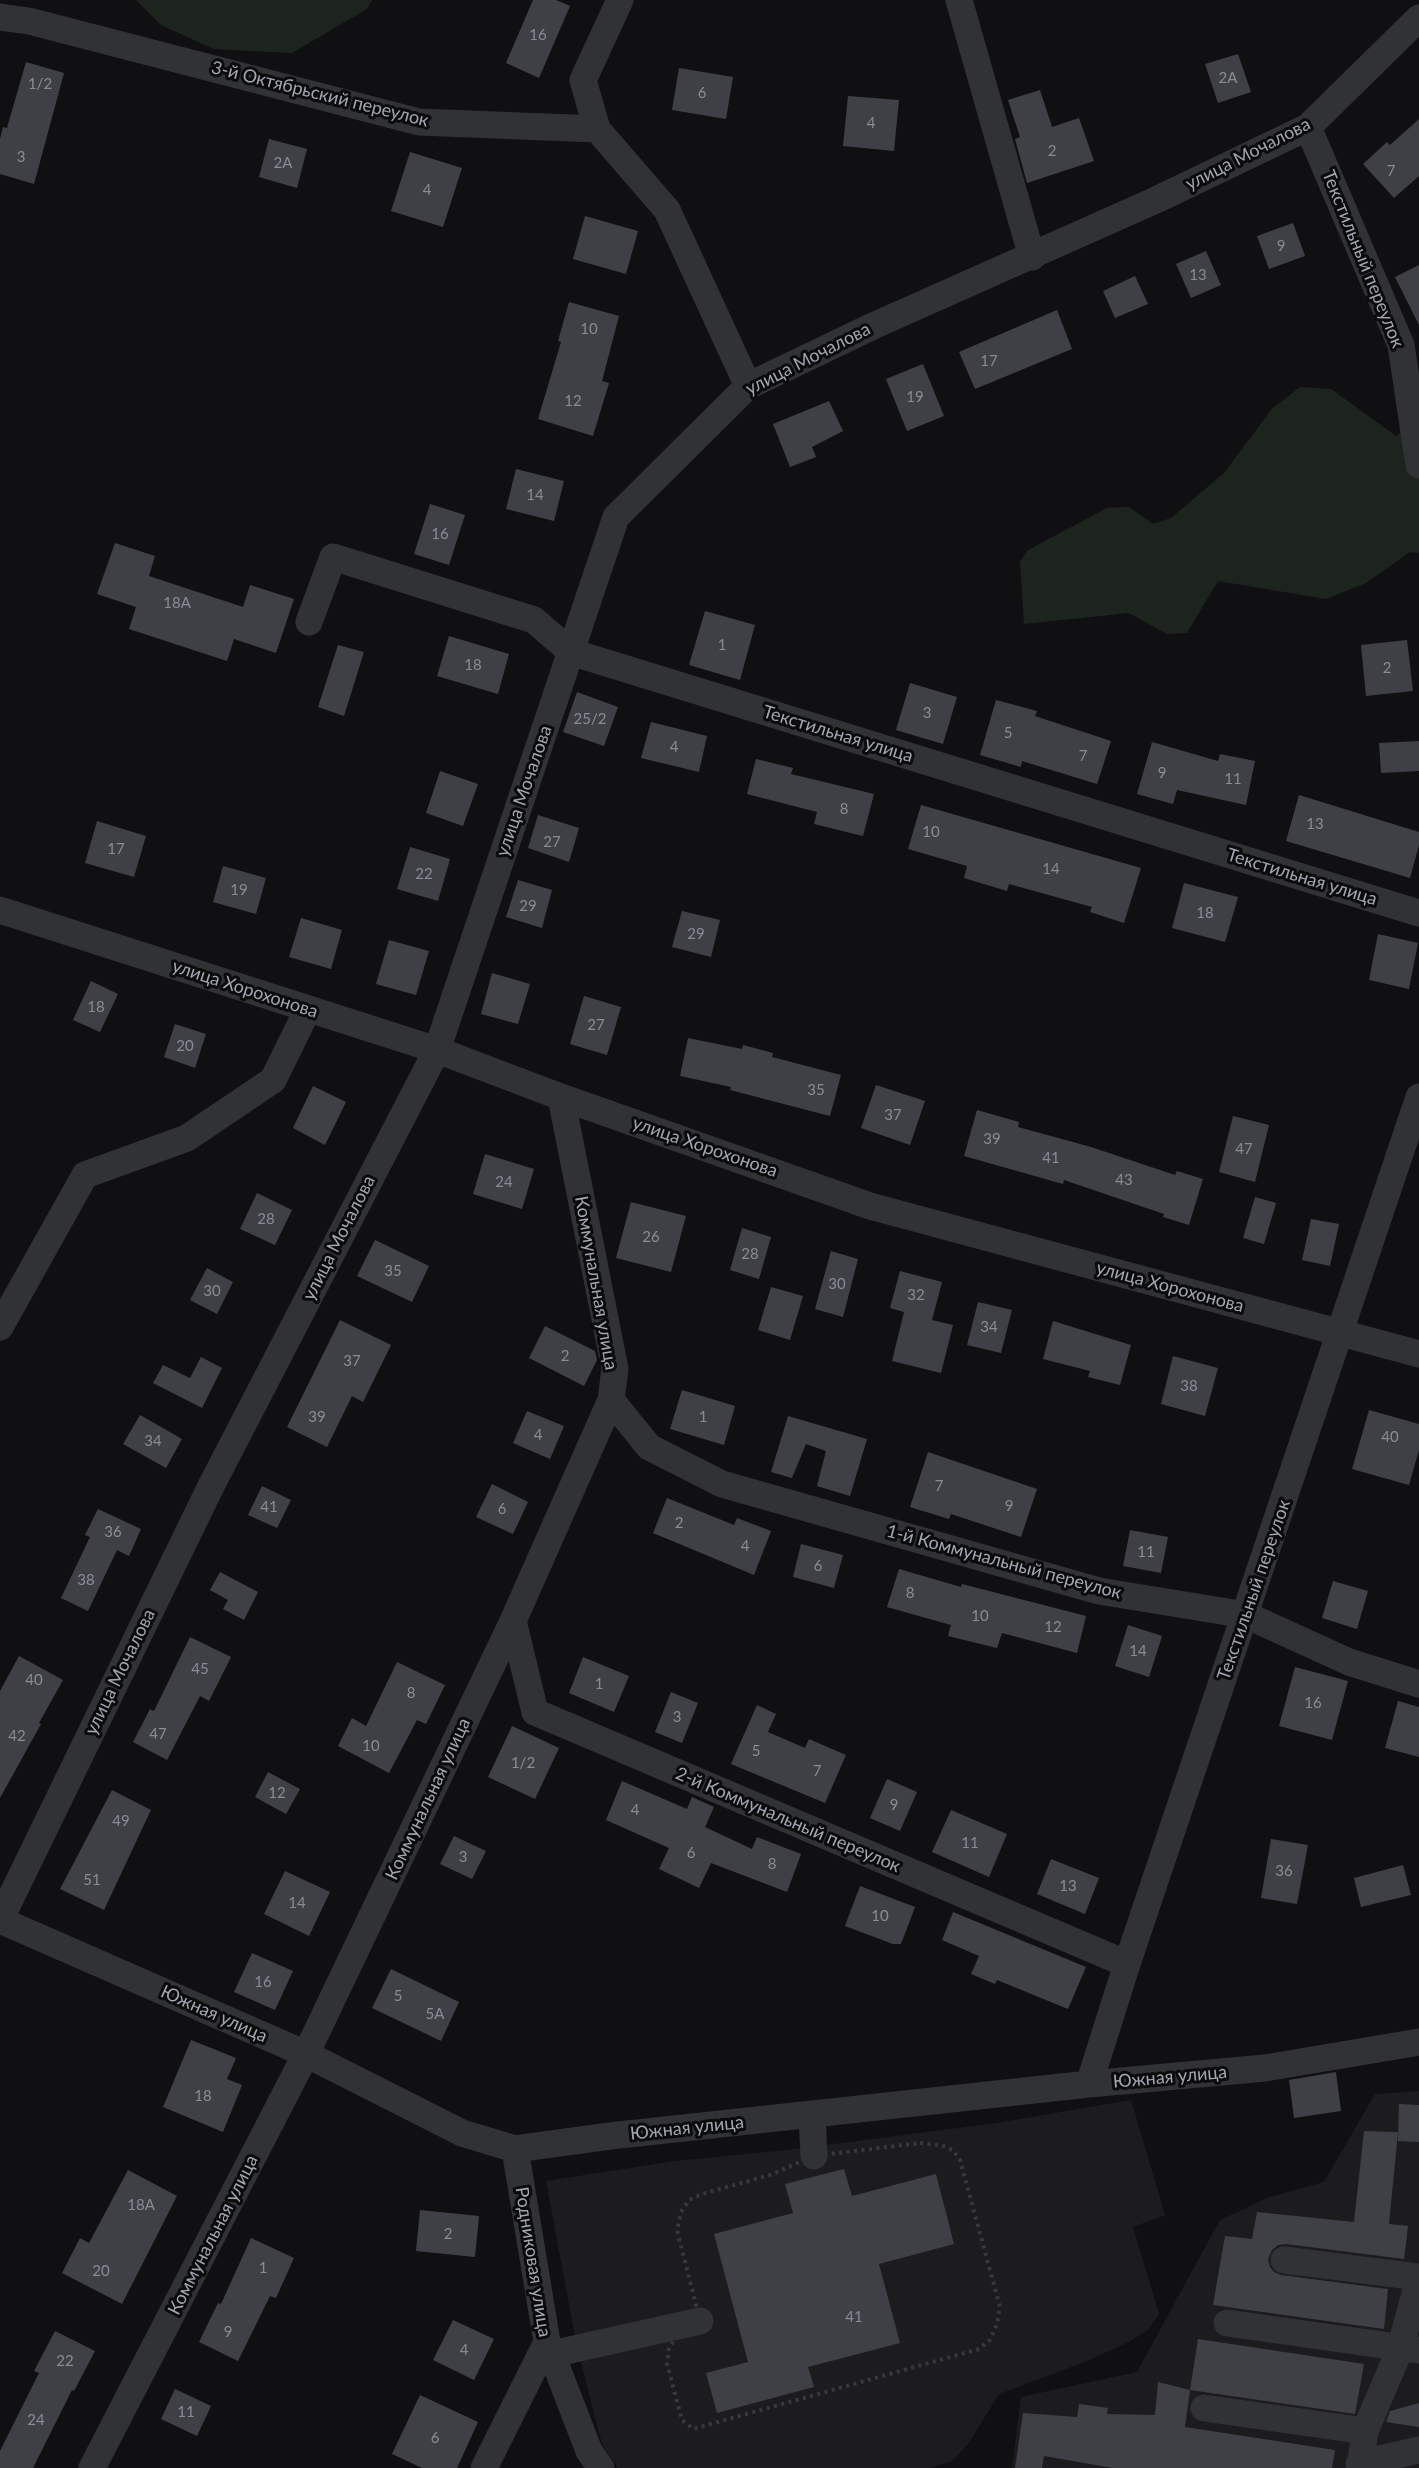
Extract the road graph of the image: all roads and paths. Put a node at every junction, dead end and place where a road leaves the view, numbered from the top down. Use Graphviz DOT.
graph roads {
  1 [pos="620,0"];
  2 [pos="959,0"];
  3 [pos="0,17"];
  4 [pos="1419,18"];
  5 [pos="1308,127"];
  6 [pos="597,129"];
  7 [pos="1032,257"];
  8 [pos="748,386"];
  9 [pos="1419,465"];
  10 [pos="309,622"];
  11 [pos="571,652"];
  12 [pos="0,910"];
  13 [pos="1419,913"];
  14 [pos="308,1009"];
  15 [pos="437,1050"];
  16 [pos="561,1097"];
  17 [pos="1419,1097"];
  18 [pos="0,1327"];
  19 [pos="1341,1333"];
  20 [pos="1419,1354"];
  21 [pos="611,1400"];
  22 [pos="1246,1615"];
  23 [pos="513,1621"];
  24 [pos="1419,1684"];
  25 [pos="0,1920"];
  26 [pos="1128,1964"];
  27 [pos="1419,2042"];
  28 [pos="306,2054"];
  29 [pos="1089,2084"];
  30 [pos="812,2115"];
  31 [pos="515,2149"];
  32 [pos="814,2156"];
  33 [pos="1284,2260"];
  34 [pos="1419,2278"];
  35 [pos="700,2321"];
  36 [pos="1227,2323"];
  37 [pos="550,2348"];
  38 [pos="1410,2350"];
  39 [pos="1204,2408"];
  40 [pos="1365,2431"];
  41 [pos="1419,2450"];
  42 [pos="1360,2466"];
  43 [pos="92,2468"];
  44 [pos="484,2468"];
  45 [pos="601,2468"];
  1 -- 6 [label="street"];
  2 -- 7 [label="street"];
  3 -- 6 [label="street, 3-й Октябрьский переулок"];
  4 -- 5 [label="street, улица Мочалова"];
  5 -- 7 [label="street, улица Мочалова"];
  5 -- 9 [label="street, Текстильный переулок"];
  6 -- 8 [label="street"];
  7 -- 8 [label="street, улица Мочалова"];
  8 -- 11 [label="street, улица Мочалова"];
  10 -- 11 [label="street, Текстильная улица"];
  11 -- 13 [label="street, Текстильная улица"];
  11 -- 15 [label="street, улица Мочалова"];
  12 -- 14 [label="street, улица Хорохонова"];
  14 -- 15 [label="street, улица Хорохонова"];
  14 -- 18 [label="street"];
  15 -- 16 [label="street, улица Хорохонова"];
  15 -- 25 [label="street, улица Мочалова"];
  16 -- 19 [label="street, улица Хорохонова"];
  16 -- 21 [label="street, Коммунальная улица"];
  17 -- 19 [label="street, Текстильный переулок"];
  19 -- 20 [label="street, улица Хорохонова"];
  19 -- 22 [label="street, Текстильный переулок"];
  21 -- 22 [label="street, 1-й Коммунальный переулок"];
  21 -- 23 [label="street, Коммунальная улица"];
  22 -- 24 [label="street, 1-й Коммунальный переулок"];
  22 -- 26 [label="street, Текстильный переулок"];
  23 -- 26 [label="street, 2-й Коммунальный переулок"];
  23 -- 28 [label="street, Коммунальная улица"];
  25 -- 28 [label="street, Южная улица"];
  26 -- 29 [label="street, Текстильный переулок"];
  27 -- 29 [label="street, Южная улица"];
  28 -- 31 [label="street, Южная улица"];
  28 -- 43 [label="street, Коммунальная улица"];
  29 -- 30 [label="street, Южная улица"];
  30 -- 31 [label="street, Южная улица"];
  30 -- 32 [label="street"];
  31 -- 37 [label="street, Родниковая улица"];
  32 -- 35 [label="path"];
  32 -- 35 [label="path"];
  33 -- 34 [label="street"];
  34 -- 38 [label="street"];
  35 -- 37 [label="street"];
  36 -- 38 [label="street"];
  37 -- 44 [label="street, Родниковая улица"];
  37 -- 45 [label="street"];
  38 -- 40 [label="street"];
  39 -- 40 [label="street"];
  40 -- 42 [label="street"];
  41 -- 42 [label="street"];
}
